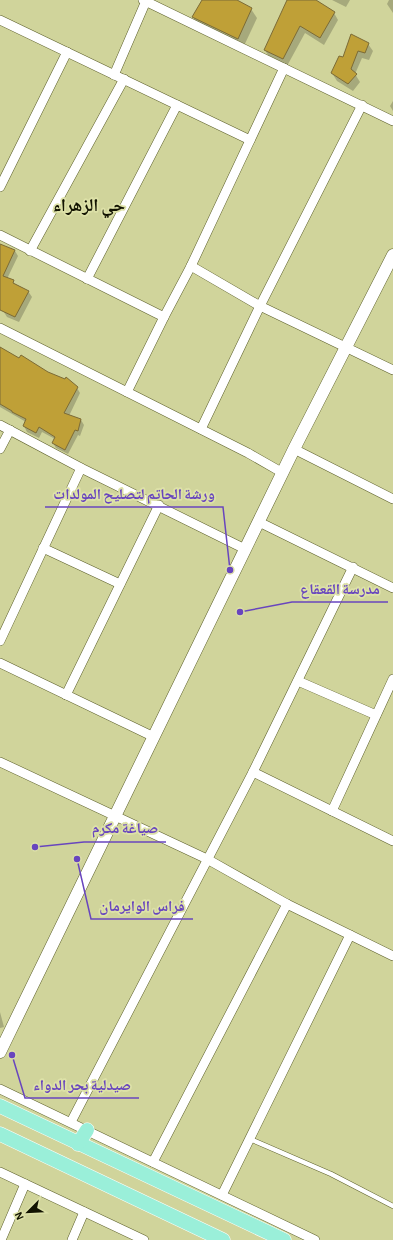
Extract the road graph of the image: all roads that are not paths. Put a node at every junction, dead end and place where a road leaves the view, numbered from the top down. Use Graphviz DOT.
graph roads {
  1 [pos="145,1"];
  2 [pos="0,20"];
  3 [pos="67,52"];
  4 [pos="284,68"];
  5 [pos="114,75"];
  6 [pos="124,79"];
  7 [pos="177,105"];
  8 [pos="362,105"];
  9 [pos="393,121"];
  10 [pos="250,140"];
  11 [pos="0,187"];
  12 [pos="0,236"];
  13 [pos="30,250"];
  14 [pos="393,255"];
  15 [pos="191,266"];
  16 [pos="389,272"];
  17 [pos="87,279"];
  18 [pos="260,306"];
  19 [pos="164,318"];
  20 [pos="0,328"];
  21 [pos="346,346"];
  22 [pos="393,370"];
  23 [pos="128,392"];
  24 [pos="0,425"];
  25 [pos="201,429"];
  26 [pos="10,430"];
  27 [pos="0,449"];
  28 [pos="294,449"];
  29 [pos="81,468"];
  30 [pos="283,473"];
  31 [pos="393,499"];
  32 [pos="159,505"];
  33 [pos="259,522"];
  34 [pos="43,548"];
  35 [pos="245,549"];
  36 [pos="353,567"];
  37 [pos="120,584"];
  38 [pos="393,588"];
  39 [pos="0,641"];
  40 [pos="0,663"];
  41 [pos="393,679"];
  42 [pos="298,681"];
  43 [pos="66,695"];
  44 [pos="376,715"];
  45 [pos="154,736"];
  46 [pos="0,762"];
  47 [pos="253,772"];
  48 [pos="332,811"];
  49 [pos="116,816"];
  50 [pos="393,841"];
  51 [pos="207,859"];
  52 [pos="287,904"];
  53 [pos="350,935"];
  54 [pos="393,956"];
  55 [pos="0,1052"];
  56 [pos="0,1089"];
  57 [pos="0,1106"];
  58 [pos="71,1122"];
  59 [pos="87,1130"];
  60 [pos="0,1134"];
  61 [pos="250,1140"];
  62 [pos="78,1144"];
  63 [pos="153,1162"];
  64 [pos="0,1172"];
  65 [pos="25,1184"];
  66 [pos="222,1195"];
  67 [pos="393,1206"];
  68 [pos="84,1212"];
  69 [pos="1,1240"];
  70 [pos="72,1240"];
  71 [pos="144,1240"];
  72 [pos="223,1240"];
  73 [pos="284,1240"];
  74 [pos="315,1240"];
  1 -- 4 [label="street"];
  1 -- 5 [label="street"];
  2 -- 3 [label="street"];
  3 -- 5 [label="street"];
  3 -- 11 [label="street"];
  4 -- 8 [label="street"];
  4 -- 10 [label="street"];
  5 -- 6 [label="street"];
  6 -- 7 [label="street"];
  6 -- 13 [label="street"];
  7 -- 10 [label="street"];
  7 -- 17 [label="street"];
  8 -- 9 [label="street"];
  8 -- 18 [label="street"];
  10 -- 15 [label="street"];
  12 -- 13 [label="street"];
  13 -- 17 [label="street"];
  14 -- 16 [label="street"];
  15 -- 18 [label="street"];
  15 -- 19 [label="street"];
  16 -- 21 [label="street"];
  17 -- 19 [label="street"];
  18 -- 21 [label="street"];
  18 -- 25 [label="street"];
  19 -- 23 [label="street"];
  20 -- 23 [label="street"];
  21 -- 22 [label="street"];
  21 -- 28 [label="street"];
  23 -- 25 [label="street"];
  24 -- 26 [label="street"];
  25 -- 30 [label="street"];
  26 -- 27 [label="street"];
  26 -- 29 [label="street"];
  28 -- 30 [label="street"];
  28 -- 31 [label="street"];
  29 -- 32 [label="street"];
  29 -- 34 [label="street"];
  30 -- 33 [label="street"];
  32 -- 35 [label="street"];
  32 -- 37 [label="street"];
  33 -- 35 [label="street"];
  33 -- 36 [label="street"];
  34 -- 37 [label="street"];
  34 -- 39 [label="street"];
  35 -- 45 [label="street"];
  36 -- 38 [label="street"];
  36 -- 42 [label="street"];
  37 -- 43 [label="street"];
  40 -- 43 [label="street"];
  41 -- 44 [label="street"];
  42 -- 44 [label="street"];
  42 -- 47 [label="street"];
  43 -- 45 [label="street"];
  44 -- 48 [label="street"];
  45 -- 49 [label="street"];
  46 -- 49 [label="street"];
  47 -- 48 [label="street"];
  47 -- 51 [label="street"];
  48 -- 50 [label="street"];
  49 -- 51 [label="street"];
  49 -- 55 [label="street"];
  51 -- 52 [label="street"];
  51 -- 58 [label="street"];
  52 -- 53 [label="street"];
  52 -- 63 [label="street"];
  53 -- 54 [label="street"];
  53 -- 61 [label="street"];
  56 -- 58 [label="street"];
  57 -- 62 [label="main road"];
  58 -- 59 [label="street"];
  59 -- 62 [label="main road"];
  59 -- 63 [label="street"];
  60 -- 72 [label="main road"];
  61 -- 66 [label="street"];
  61 -- 67 [label="lane"];
  62 -- 73 [label="main road"];
  63 -- 66 [label="street"];
  64 -- 65 [label="street"];
  65 -- 68 [label="street"];
  65 -- 69 [label="street"];
  66 -- 74 [label="street"];
  68 -- 70 [label="street"];
  68 -- 71 [label="street"];
}
